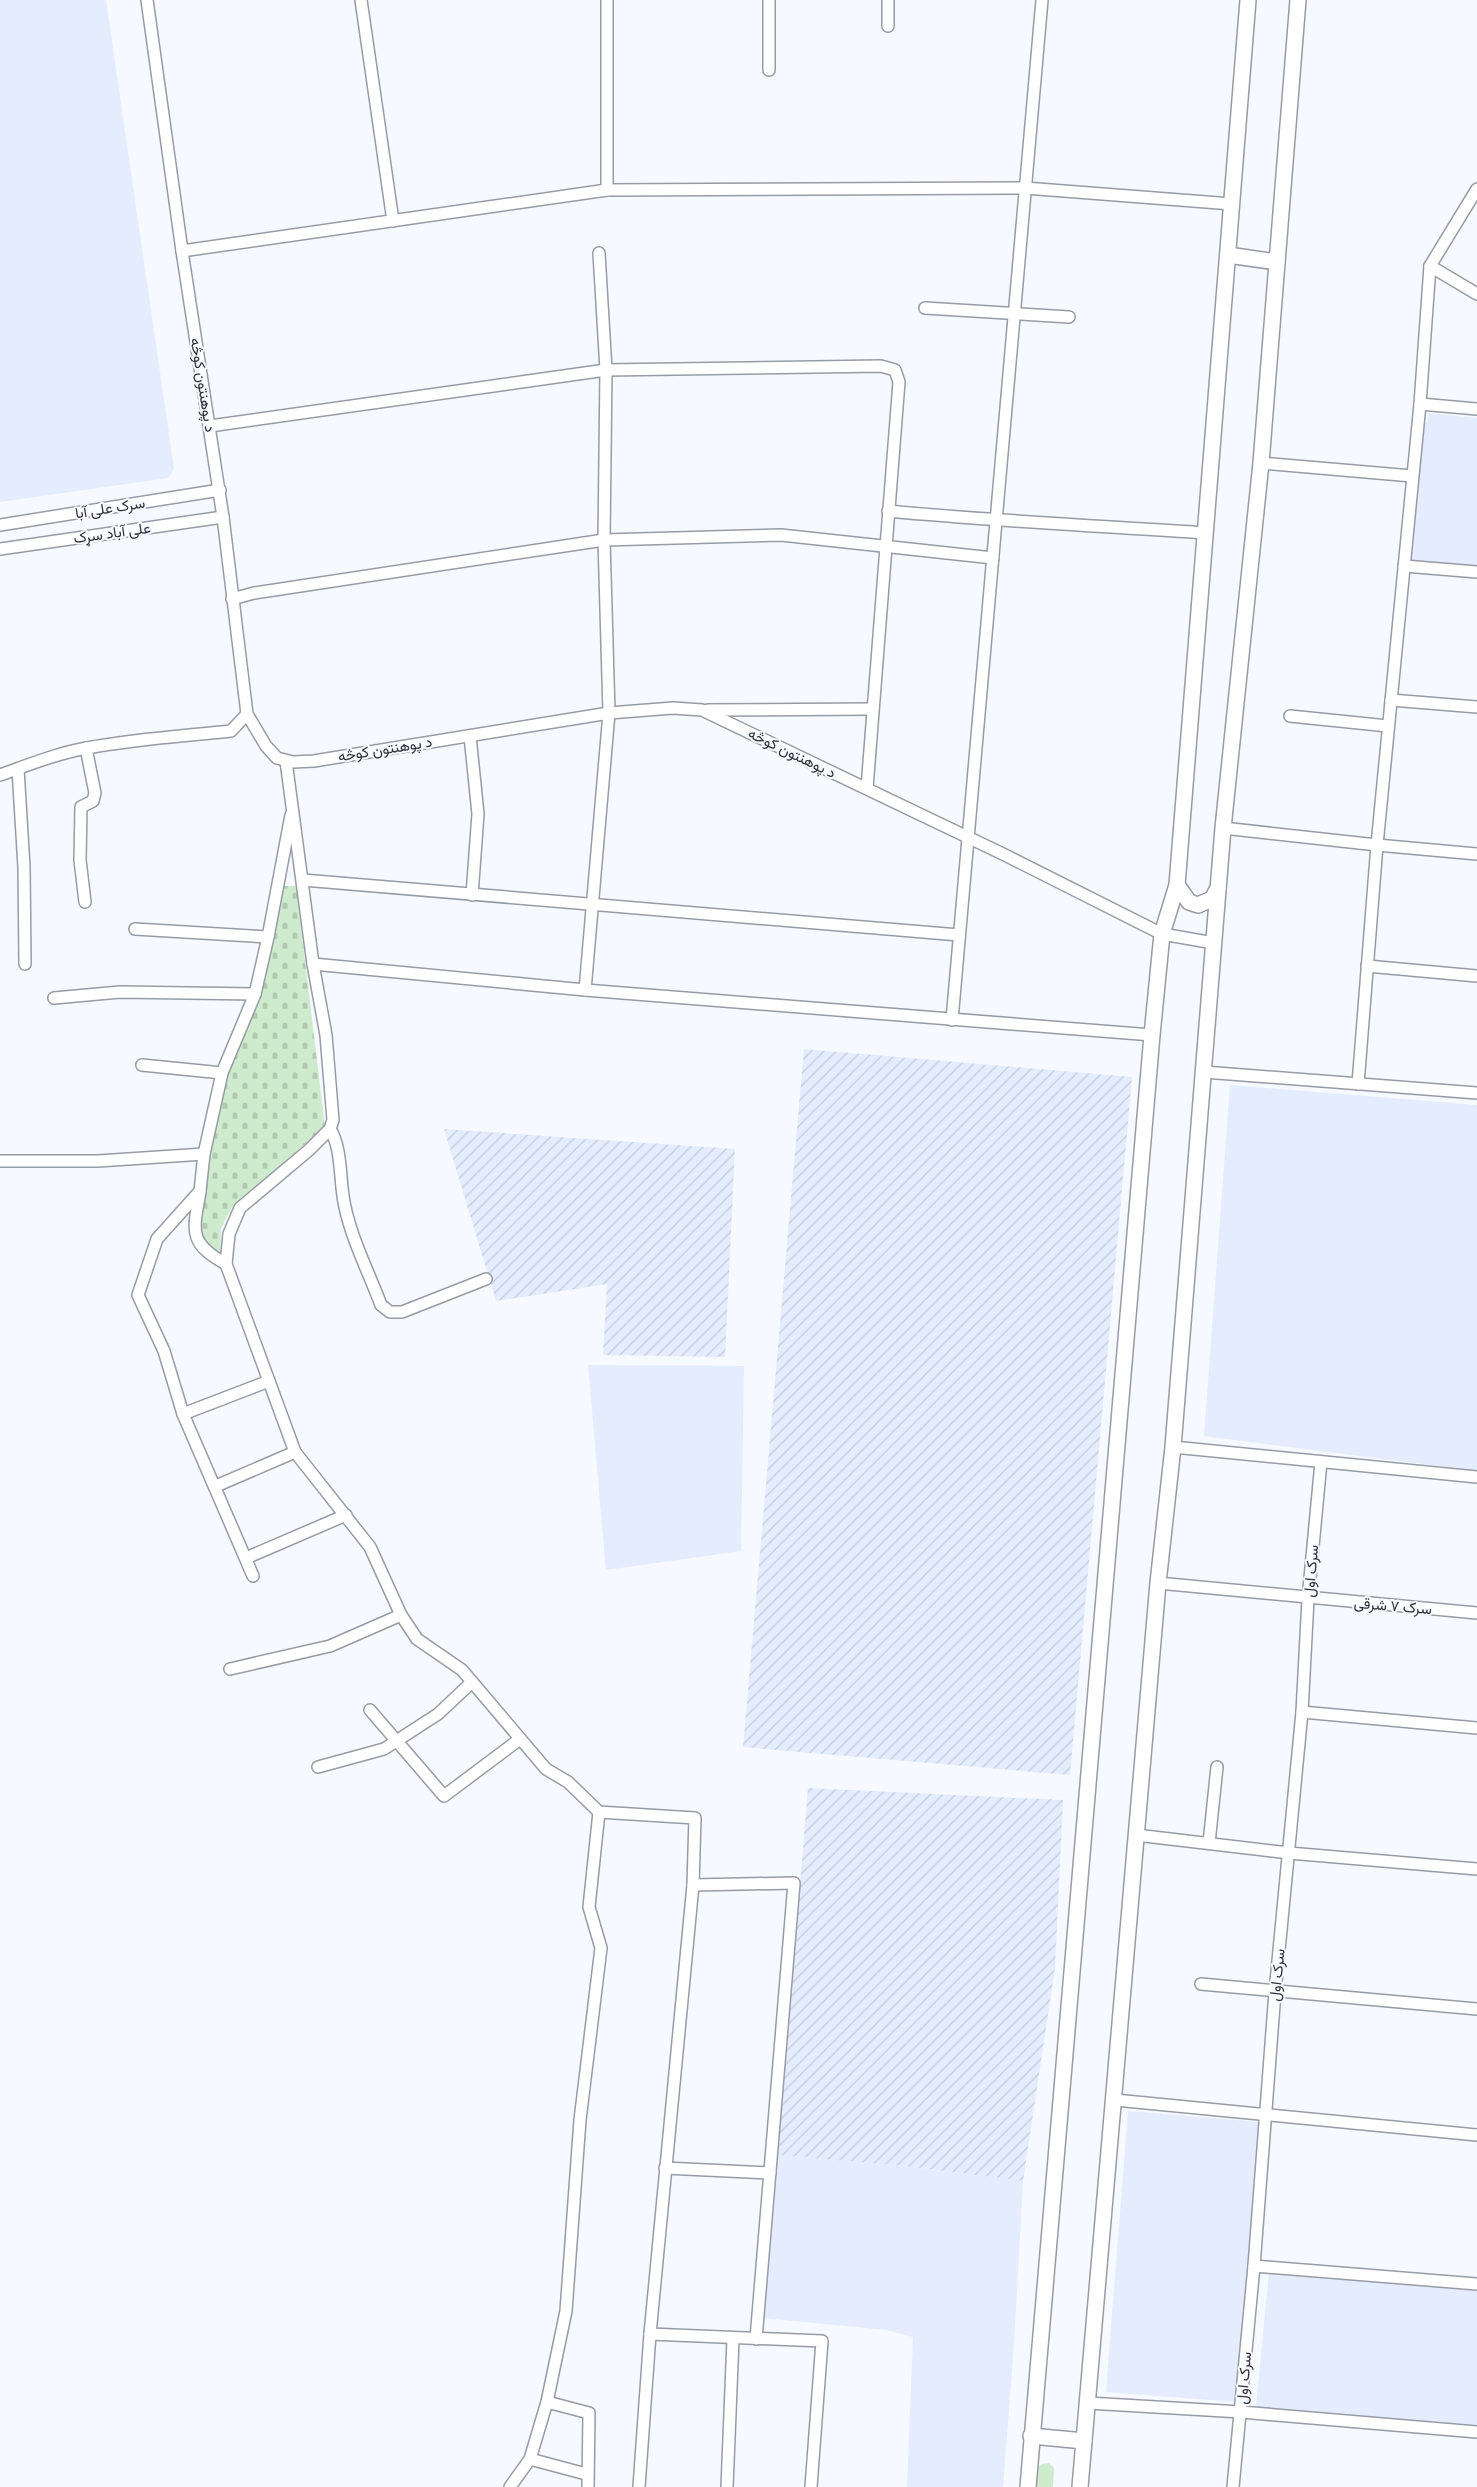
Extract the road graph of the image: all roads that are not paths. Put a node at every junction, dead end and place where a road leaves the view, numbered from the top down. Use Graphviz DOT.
graph roads {
  1 [pos="147,0"];
  2 [pos="361,0"];
  3 [pos="607,0"];
  4 [pos="769,0"];
  5 [pos="888,0"];
  6 [pos="1042,0"];
  7 [pos="1248,0"];
  8 [pos="1298,0"];
  9 [pos="888,26"];
  10 [pos="769,70"];
  11 [pos="1025,188"];
  12 [pos="1477,189"];
  13 [pos="607,190"];
  14 [pos="1232,204"];
  15 [pos="394,222"];
  16 [pos="182,251"];
  17 [pos="600,253"];
  18 [pos="1228,255"];
  19 [pos="1277,262"];
  20 [pos="1430,266"];
  21 [pos="1477,294"];
  22 [pos="925,308"];
  23 [pos="1015,314"];
  24 [pos="1069,318"];
  25 [pos="606,370"];
  26 [pos="1420,404"];
  27 [pos="1477,409"];
  28 [pos="210,426"];
  29 [pos="1260,463"];
  30 [pos="1412,476"];
  31 [pos="220,490"];
  32 [pos="888,511"];
  33 [pos="224,516"];
  34 [pos="995,521"];
  35 [pos="0,525"];
  36 [pos="1206,533"];
  37 [pos="604,540"];
  38 [pos="886,548"];
  39 [pos="0,549"];
  40 [pos="993,558"];
  41 [pos="1404,566"];
  42 [pos="1477,572"];
  43 [pos="232,599"];
  44 [pos="1390,700"];
  45 [pos="1477,707"];
  46 [pos="873,709"];
  47 [pos="702,710"];
  48 [pos="609,713"];
  49 [pos="247,714"];
  50 [pos="1290,716"];
  51 [pos="1388,726"];
  52 [pos="470,736"];
  53 [pos="86,748"];
  54 [pos="286,761"];
  55 [pos="18,769"];
  56 [pos="0,775"];
  57 [pos="867,788"];
  58 [pos="292,806"];
  59 [pos="1223,828"];
  60 [pos="967,838"];
  61 [pos="1377,845"];
  62 [pos="1477,854"];
  63 [pos="304,880"];
  64 [pos="1178,885"];
  65 [pos="1218,888"];
  66 [pos="472,895"];
  67 [pos="85,902"];
  68 [pos="592,903"];
  69 [pos="135,929"];
  70 [pos="1162,934"];
  71 [pos="959,935"];
  72 [pos="268,937"];
  73 [pos="1214,942"];
  74 [pos="25,964"];
  75 [pos="313,964"];
  76 [pos="1367,966"];
  77 [pos="1477,976"];
  78 [pos="585,990"];
  79 [pos="255,994"];
  80 [pos="54,998"];
  81 [pos="952,1020"];
  82 [pos="1152,1035"];
  83 [pos="142,1065"];
  84 [pos="1204,1072"];
  85 [pos="222,1073"];
  86 [pos="1358,1084"];
  87 [pos="1477,1093"];
  88 [pos="330,1129"];
  89 [pos="204,1154"];
  90 [pos="0,1162"];
  91 [pos="200,1191"];
  92 [pos="226,1264"];
  93 [pos="486,1279"];
  94 [pos="269,1381"];
  95 [pos="184,1414"];
  96 [pos="1173,1447"];
  97 [pos="294,1452"];
  98 [pos="1322,1462"];
  99 [pos="1477,1477"];
  100 [pos="216,1486"];
  101 [pos="346,1515"];
  102 [pos="246,1558"];
  103 [pos="253,1576"];
  104 [pos="1158,1583"];
  105 [pos="1308,1599"];
  106 [pos="1477,1614"];
  107 [pos="401,1615"];
  108 [pos="230,1669"];
  109 [pos="472,1682"];
  110 [pos="370,1710"];
  111 [pos="1302,1712"];
  112 [pos="1477,1728"];
  113 [pos="520,1739"];
  114 [pos="398,1740"];
  115 [pos="318,1767"];
  116 [pos="1217,1767"];
  117 [pos="599,1812"];
  118 [pos="1136,1835"];
  119 [pos="1209,1843"];
  120 [pos="1289,1853"];
  121 [pos="1477,1869"];
  122 [pos="693,1885"];
  123 [pos="1200,1984"];
  124 [pos="1275,1992"];
  125 [pos="1477,2009"];
  126 [pos="1115,2100"];
  127 [pos="1264,2116"];
  128 [pos="1477,2135"];
  129 [pos="665,2168"];
  130 [pos="770,2173"];
  131 [pos="1254,2266"];
  132 [pos="1477,2284"];
  133 [pos="650,2334"];
  134 [pos="733,2338"];
  135 [pos="756,2339"];
  136 [pos="547,2402"];
  137 [pos="1088,2403"];
  138 [pos="1241,2412"];
  139 [pos="1477,2432"];
  140 [pos="1032,2436"];
  141 [pos="1084,2441"];
  142 [pos="530,2459"];
  143 [pos="586,2474"];
  144 [pos="510,2487"];
  145 [pos="588,2487"];
  146 [pos="640,2487"];
  147 [pos="727,2487"];
  148 [pos="811,2487"];
  149 [pos="1028,2487"];
  150 [pos="1080,2487"];
  151 [pos="1233,2487"];
  1 -- 16 [label="street, د پوهنتون کوڅه"];
  2 -- 15 [label="street"];
  3 -- 13 [label="street"];
  4 -- 10 [label="street"];
  5 -- 9 [label="street"];
  6 -- 11 [label="street"];
  7 -- 14 [label="main road"];
  8 -- 19 [label="main road"];
  11 -- 13 [label="street"];
  11 -- 14 [label="street"];
  11 -- 23 [label="street"];
  12 -- 20 [label="street"];
  13 -- 15 [label="street"];
  14 -- 18 [label="main road"];
  15 -- 16 [label="street"];
  16 -- 28 [label="street, د پوهنتون کوڅه"];
  17 -- 25 [label="street"];
  18 -- 19 [label="main road"];
  18 -- 36 [label="main road"];
  19 -- 29 [label="main road"];
  20 -- 21 [label="street"];
  20 -- 26 [label="street"];
  22 -- 23 [label="street"];
  23 -- 24 [label="street"];
  23 -- 34 [label="street"];
  25 -- 28 [label="street"];
  25 -- 32 [label="street"];
  25 -- 37 [label="street"];
  26 -- 27 [label="street"];
  26 -- 30 [label="street"];
  28 -- 31 [label="street, د پوهنتون کوڅه"];
  29 -- 30 [label="street"];
  29 -- 59 [label="main road"];
  30 -- 41 [label="street"];
  31 -- 33 [label="street, د پوهنتون کوڅه"];
  31 -- 35 [label="street, سرک علی آبا"];
  32 -- 34 [label="street"];
  32 -- 38 [label="street"];
  33 -- 39 [label="street, علی آباد سړک"];
  33 -- 43 [label="street, د پوهنتون کوڅه"];
  34 -- 36 [label="street"];
  34 -- 40 [label="street"];
  36 -- 64 [label="main road"];
  37 -- 38 [label="street"];
  37 -- 43 [label="street"];
  37 -- 48 [label="street"];
  38 -- 40 [label="street"];
  38 -- 46 [label="street"];
  40 -- 60 [label="street"];
  41 -- 42 [label="street"];
  41 -- 44 [label="street"];
  43 -- 49 [label="street, د پوهنتون کوڅه"];
  44 -- 45 [label="street"];
  44 -- 51 [label="street"];
  46 -- 47 [label="street"];
  46 -- 57 [label="street"];
  47 -- 48 [label="street, د پوهنتون کوڅه"];
  47 -- 57 [label="street, د پوهنتون کوڅه"];
  48 -- 52 [label="street, د پوهنتون کوڅه"];
  48 -- 68 [label="street"];
  49 -- 53 [label="street"];
  49 -- 54 [label="street, د پوهنتون کوڅه"];
  50 -- 51 [label="street"];
  51 -- 61 [label="street"];
  52 -- 54 [label="street, د پوهنتون کوڅه"];
  52 -- 66 [label="street"];
  53 -- 55 [label="street"];
  53 -- 67 [label="street"];
  54 -- 58 [label="street"];
  55 -- 56 [label="street"];
  55 -- 74 [label="street"];
  57 -- 60 [label="street, د پوهنتون کوڅه"];
  58 -- 63 [label="street"];
  58 -- 72 [label="street"];
  59 -- 61 [label="street"];
  59 -- 65 [label="main road"];
  60 -- 70 [label="street, د پوهنتون کوڅه"];
  60 -- 71 [label="street"];
  61 -- 62 [label="street"];
  61 -- 76 [label="street"];
  63 -- 66 [label="street"];
  63 -- 75 [label="street"];
  64 -- 65 [label="main road"];
  64 -- 70 [label="main road"];
  65 -- 73 [label="main road"];
  66 -- 68 [label="street"];
  68 -- 71 [label="street"];
  68 -- 78 [label="street"];
  69 -- 72 [label="street"];
  70 -- 73 [label="street, د پوهنتون کوڅه"];
  70 -- 82 [label="main road"];
  71 -- 81 [label="street"];
  72 -- 79 [label="street"];
  73 -- 84 [label="main road"];
  75 -- 78 [label="street"];
  75 -- 88 [label="street"];
  76 -- 77 [label="street"];
  76 -- 86 [label="street"];
  78 -- 81 [label="street"];
  79 -- 80 [label="street"];
  79 -- 85 [label="street"];
  81 -- 82 [label="street"];
  82 -- 140 [label="main road"];
  83 -- 85 [label="street"];
  84 -- 86 [label="street"];
  84 -- 96 [label="main road"];
  85 -- 89 [label="street"];
  86 -- 87 [label="street"];
  88 -- 92 [label="street"];
  88 -- 93 [label="street"];
  89 -- 90 [label="street"];
  89 -- 91 [label="street"];
  91 -- 92 [label="street"];
  91 -- 95 [label="street"];
  92 -- 94 [label="street"];
  94 -- 95 [label="street"];
  94 -- 97 [label="street"];
  95 -- 100 [label="street"];
  96 -- 98 [label="street"];
  96 -- 104 [label="main road"];
  97 -- 100 [label="street"];
  97 -- 101 [label="street"];
  98 -- 99 [label="street"];
  98 -- 105 [label="street, سرک‌ اول"];
  100 -- 102 [label="street"];
  101 -- 102 [label="street"];
  101 -- 107 [label="street"];
  102 -- 103 [label="street"];
  104 -- 105 [label="street, سرک ۷ شرقی"];
  104 -- 118 [label="main road"];
  105 -- 106 [label="street, سرک ۷ شرقی"];
  105 -- 111 [label="street, سرک‌ اول"];
  107 -- 108 [label="street"];
  107 -- 109 [label="street"];
  109 -- 113 [label="street"];
  109 -- 114 [label="street"];
  110 -- 114 [label="street"];
  111 -- 112 [label="street"];
  111 -- 120 [label="street, سرک‌ اول"];
  113 -- 114 [label="street"];
  113 -- 117 [label="street"];
  114 -- 115 [label="street"];
  116 -- 119 [label="street"];
  117 -- 122 [label="street"];
  117 -- 136 [label="street"];
  118 -- 119 [label="street"];
  118 -- 126 [label="main road"];
  119 -- 120 [label="street"];
  120 -- 121 [label="street"];
  120 -- 124 [label="street, سرک‌ اول"];
  122 -- 129 [label="street"];
  122 -- 130 [label="street"];
  123 -- 124 [label="street"];
  124 -- 125 [label="street"];
  124 -- 127 [label="street, سرک‌ اول"];
  126 -- 127 [label="street"];
  126 -- 137 [label="main road"];
  127 -- 128 [label="street"];
  127 -- 131 [label="street, سرک‌ اول"];
  129 -- 130 [label="street"];
  129 -- 133 [label="street"];
  130 -- 135 [label="street"];
  131 -- 132 [label="street"];
  131 -- 138 [label="street, سرک‌ اول"];
  133 -- 134 [label="street"];
  133 -- 146 [label="street"];
  134 -- 135 [label="street"];
  134 -- 147 [label="street"];
  135 -- 148 [label="street"];
  136 -- 142 [label="street"];
  136 -- 143 [label="street"];
  137 -- 138 [label="street"];
  137 -- 141 [label="main road"];
  138 -- 139 [label="street"];
  138 -- 151 [label="street, سرک‌ اول"];
  140 -- 141 [label="main road"];
  140 -- 149 [label="main road"];
  141 -- 150 [label="main road"];
  142 -- 143 [label="street"];
  142 -- 144 [label="street"];
  143 -- 145 [label="street"];
}
